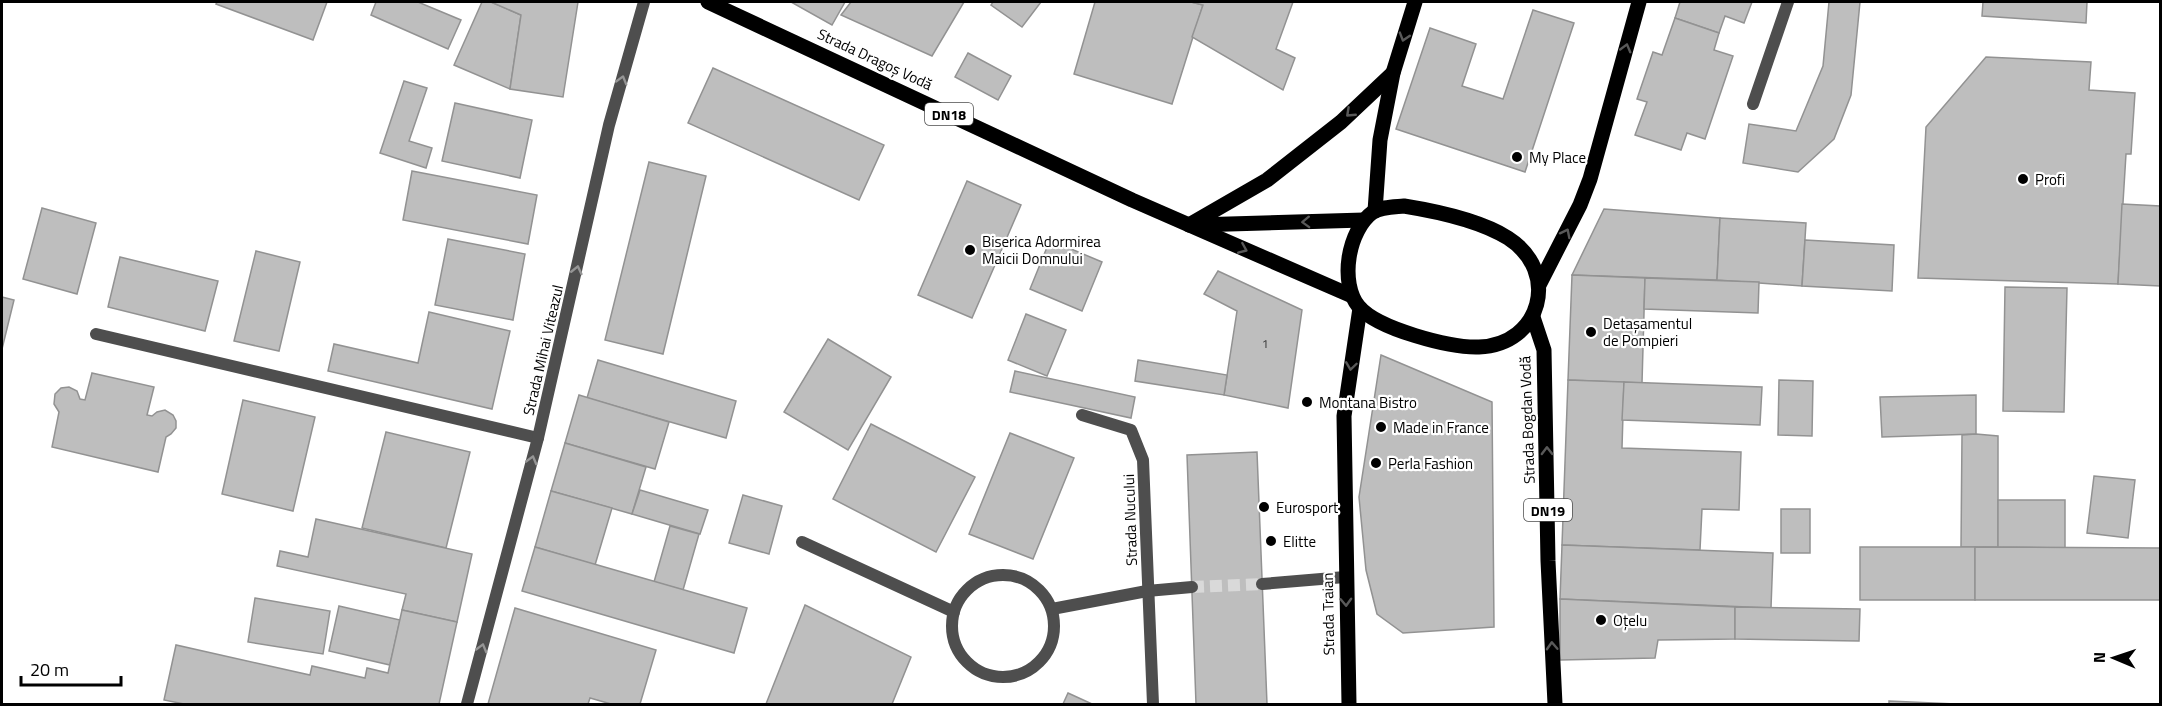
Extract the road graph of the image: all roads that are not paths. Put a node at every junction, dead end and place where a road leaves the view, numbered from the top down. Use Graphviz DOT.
graph roads {
  1 [pos="644,2"];
  2 [pos="708,2"];
  3 [pos="1415,2"];
  4 [pos="1639,2"];
  5 [pos="1788,2"];
  6 [pos="1393,73"];
  7 [pos="1753,104"];
  8 [pos="1370,215"];
  9 [pos="1189,225"];
  10 [pos="1539,285"];
  11 [pos="1356,302"];
  12 [pos="1533,317"];
  13 [pos="96,334"];
  14 [pos="1082,415"];
  15 [pos="538,438"];
  16 [pos="802,542"];
  17 [pos="1345,577"];
  18 [pos="1262,584"];
  19 [pos="1192,587"];
  20 [pos="1147,591"];
  21 [pos="1052,609"];
  22 [pos="954,612"];
  23 [pos="467,705"];
  24 [pos="1153,705"];
  25 [pos="1349,705"];
  26 [pos="1555,705"];
  15 -- 1 [label="street, Strada Mihai Viteazul, one-way"];
  2 -- 9 [label="main road, Strada Dragoș Vodă / DN18"];
  3 -- 6 [label="main road, one-way"];
  10 -- 4 [label="main road, one-way"];
  5 -- 7 [label="street"];
  6 -- 8 [label="main road"];
  6 -- 9 [label="main road, one-way"];
  8 -- 9 [label="main road, Strada Dragoș Vodă, one-way"];
  8 -- 10 [label="main road"];
  8 -- 11 [label="main road"];
  9 -- 11 [label="main road, Strada Dragoș Vodă, one-way"];
  10 -- 12 [label="main road"];
  11 -- 12 [label="main road"];
  11 -- 17 [label="main road, Strada Traian, one-way"];
  26 -- 12 [label="main road, Strada Bogdan Vodă / DN19, one-way"];
  13 -- 15 [label="street"];
  14 -- 20 [label="street, Strada Nucului"];
  23 -- 15 [label="street, Strada Mihai Viteazul, one-way"];
  16 -- 22 [label="street"];
  17 -- 18 [label="street"];
  17 -- 25 [label="main road, Strada Traian, one-way"];
  19 -- 20 [label="street"];
  20 -- 21 [label="street"];
  20 -- 24 [label="street, Strada Nucului"];
  21 -- 22 [label="street"];
  21 -- 22 [label="street"];
}
